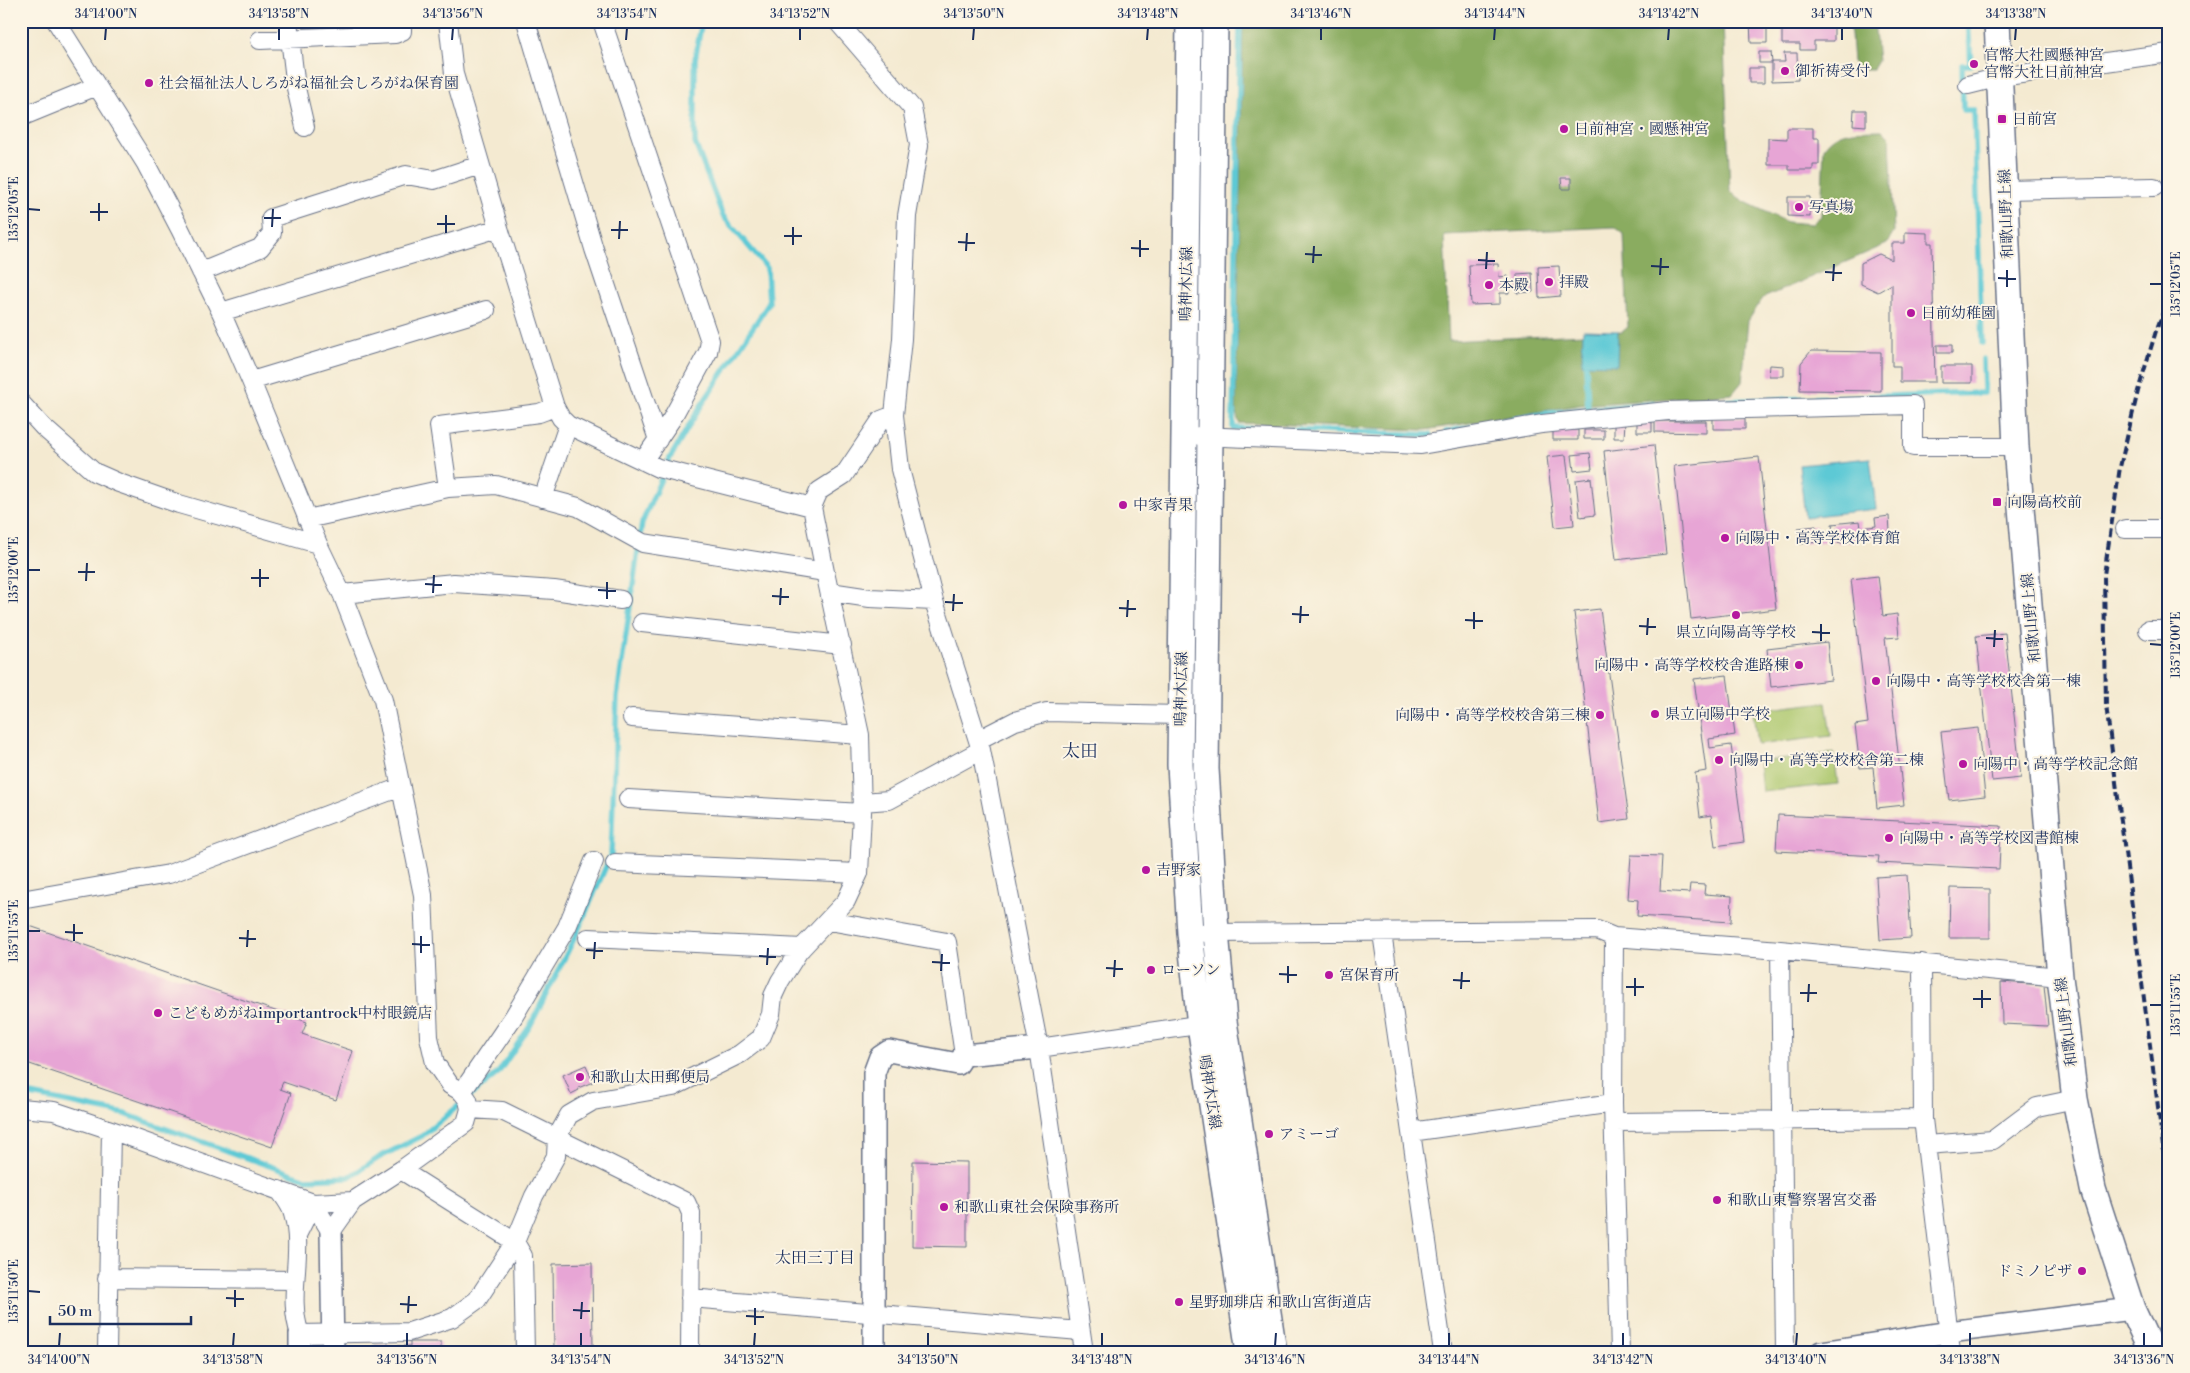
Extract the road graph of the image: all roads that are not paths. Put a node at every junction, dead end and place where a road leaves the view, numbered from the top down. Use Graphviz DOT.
graph roads {
  1 [pos="56,21"];
  2 [pos="288,21"];
  3 [pos="402,21"];
  4 [pos="448,21"];
  5 [pos="526,21"];
  6 [pos="602,21"];
  7 [pos="838,21"];
  8 [pos="1189,21"];
  9 [pos="1215,21"];
  10 [pos="1997,21"];
  11 [pos="260,40"];
  12 [pos="290,40"];
  13 [pos="2169,53"];
  14 [pos="2000,77"];
  15 [pos="1968,84"];
  16 [pos="97,86"];
  17 [pos="21,117"];
  18 [pos="305,128"];
  19 [pos="480,166"];
  20 [pos="2154,187"];
  21 [pos="2005,190"];
  22 [pos="499,228"];
  23 [pos="202,272"];
  24 [pos="486,310"];
  25 [pos="221,312"];
  26 [pos="251,380"];
  27 [pos="21,403"];
  28 [pos="555,407"];
  29 [pos="894,415"];
  30 [pos="568,425"];
  31 [pos="1184,436"];
  32 [pos="1209,437"];
  33 [pos="658,440"];
  34 [pos="2016,447"];
  35 [pos="643,461"];
  36 [pos="448,488"];
  37 [pos="543,498"];
  38 [pos="812,507"];
  39 [pos="307,519"];
  40 [pos="2125,528"];
  41 [pos="2169,529"];
  42 [pos="318,544"];
  43 [pos="825,572"];
  44 [pos="830,592"];
  45 [pos="342,594"];
  46 [pos="621,600"];
  47 [pos="934,601"];
  48 [pos="642,623"];
  49 [pos="2148,630"];
  50 [pos="2169,630"];
  51 [pos="842,646"];
  52 [pos="1180,716"];
  53 [pos="632,718"];
  54 [pos="860,735"];
  55 [pos="979,745"];
  56 [pos="401,787"];
  57 [pos="628,799"];
  58 [pos="862,807"];
  59 [pos="594,861"];
  60 [pos="615,863"];
  61 [pos="859,873"];
  62 [pos="21,900"];
  63 [pos="829,920"];
  64 [pos="1216,932"];
  65 [pos="1382,932"];
  66 [pos="1190,933"];
  67 [pos="1614,937"];
  68 [pos="588,938"];
  69 [pos="802,948"];
  70 [pos="1780,950"];
  71 [pos="1922,963"];
  72 [pos="2060,976"];
  73 [pos="1224,1021"];
  74 [pos="1200,1025"];
  75 [pos="1039,1048"];
  76 [pos="964,1055"];
  77 [pos="462,1092"];
  78 [pos="2075,1099"];
  79 [pos="1613,1103"];
  80 [pos="21,1108"];
  81 [pos="470,1110"];
  82 [pos="1923,1119"];
  83 [pos="1782,1121"];
  84 [pos="1614,1122"];
  85 [pos="111,1130"];
  86 [pos="1411,1132"];
  87 [pos="557,1137"];
  88 [pos="1926,1145"];
  89 [pos="401,1170"];
  90 [pos="280,1190"];
  91 [pos="354,1202"];
  92 [pos="313,1204"];
  93 [pos="331,1232"];
  94 [pos="297,1235"];
  95 [pos="515,1242"];
  96 [pos="107,1278"];
  97 [pos="295,1280"];
  98 [pos="690,1298"];
  99 [pos="2132,1309"];
  100 [pos="874,1313"];
  101 [pos="1080,1331"];
  102 [pos="333,1342"];
  103 [pos="1950,1342"];
  104 [pos="300,1343"];
  105 [pos="107,1352"];
  106 [pos="525,1352"];
  107 [pos="690,1352"];
  108 [pos="874,1352"];
  109 [pos="1084,1352"];
  110 [pos="1249,1352"];
  111 [pos="1274,1352"];
  112 [pos="1443,1352"];
  113 [pos="1620,1352"];
  114 [pos="1785,1352"];
  115 [pos="1821,1352"];
  116 [pos="2152,1352"];
  1 -- 16 [label="street"];
  2 -- 12 [label="street"];
  3 -- 12 [label="street"];
  4 -- 19 [label="street"];
  5 -- 33 [label="street"];
  6 -- 33 [label="street"];
  7 -- 29 [label="street"];
  8 -- 31 [label="main road, 鳴神木広線"];
  9 -- 32 [label="main road, 鳴神木広線"];
  10 -- 14 [label="main road, 和歌山野上線"];
  11 -- 12 [label="street"];
  12 -- 18 [label="street"];
  13 -- 14 [label="street"];
  14 -- 15 [label="street"];
  14 -- 21 [label="main road, 和歌山野上線"];
  16 -- 17 [label="street"];
  16 -- 23 [label="street"];
  19 -- 22 [label="street"];
  19 -- 23 [label="street"];
  20 -- 21 [label="street"];
  21 -- 34 [label="main road, 和歌山野上線"];
  22 -- 25 [label="street"];
  22 -- 28 [label="street"];
  23 -- 25 [label="street"];
  24 -- 26 [label="street"];
  25 -- 26 [label="street"];
  26 -- 39 [label="street"];
  27 -- 42 [label="street"];
  28 -- 30 [label="street"];
  28 -- 36 [label="street"];
  29 -- 38 [label="street"];
  29 -- 47 [label="street"];
  30 -- 35 [label="street"];
  30 -- 37 [label="street"];
  31 -- 32 [label="street"];
  31 -- 52 [label="main road, 鳴神木広線"];
  32 -- 34 [label="street"];
  32 -- 64 [label="main road, 鳴神木広線"];
  33 -- 35 [label="street"];
  34 -- 72 [label="main road, 和歌山野上線"];
  35 -- 38 [label="street"];
  36 -- 37 [label="street"];
  36 -- 39 [label="street"];
  37 -- 43 [label="street"];
  38 -- 43 [label="street"];
  39 -- 42 [label="street"];
  40 -- 41 [label="street"];
  42 -- 45 [label="street"];
  43 -- 44 [label="street"];
  44 -- 47 [label="street"];
  44 -- 51 [label="street"];
  45 -- 46 [label="street"];
  45 -- 56 [label="street"];
  47 -- 55 [label="street"];
  48 -- 51 [label="street"];
  49 -- 50 [label="street"];
  51 -- 54 [label="street"];
  52 -- 55 [label="street"];
  52 -- 66 [label="main road, 鳴神木広線"];
  53 -- 54 [label="street"];
  54 -- 58 [label="street"];
  55 -- 58 [label="street"];
  55 -- 75 [label="street"];
  56 -- 62 [label="street"];
  56 -- 77 [label="street"];
  57 -- 58 [label="street"];
  58 -- 61 [label="street"];
  59 -- 77 [label="street"];
  60 -- 61 [label="street"];
  61 -- 63 [label="street"];
  63 -- 69 [label="street"];
  63 -- 76 [label="street"];
  64 -- 65 [label="street"];
  64 -- 66 [label="street"];
  64 -- 73 [label="main road, 鳴神木広線"];
  65 -- 67 [label="street"];
  65 -- 86 [label="street"];
  66 -- 74 [label="main road, 鳴神木広線"];
  67 -- 70 [label="street"];
  67 -- 79 [label="street"];
  68 -- 69 [label="street"];
  69 -- 87 [label="street"];
  70 -- 71 [label="street"];
  70 -- 83 [label="street"];
  71 -- 72 [label="street"];
  71 -- 82 [label="street"];
  72 -- 78 [label="main road, 和歌山野上線"];
  73 -- 74 [label="street"];
  73 -- 111 [label="main road, 鳴神木広線"];
  74 -- 75 [label="street"];
  74 -- 110 [label="main road, 鳴神木広線"];
  75 -- 76 [label="street"];
  75 -- 101 [label="street"];
  76 -- 100 [label="street"];
  77 -- 81 [label="street"];
  78 -- 88 [label="street"];
  78 -- 99 [label="main road, 和歌山野上線"];
  79 -- 84 [label="street"];
  79 -- 86 [label="street"];
  80 -- 85 [label="street"];
  81 -- 87 [label="street"];
  81 -- 89 [label="street"];
  82 -- 83 [label="street"];
  82 -- 88 [label="street"];
  83 -- 84 [label="street"];
  83 -- 114 [label="street"];
  84 -- 113 [label="street"];
  85 -- 90 [label="street"];
  85 -- 96 [label="street"];
  86 -- 112 [label="street"];
  87 -- 95 [label="street"];
  87 -- 98 [label="street"];
  88 -- 103 [label="street"];
  89 -- 91 [label="street"];
  89 -- 95 [label="street"];
  90 -- 92 [label="street"];
  90 -- 94 [label="street"];
  91 -- 92 [label="street"];
  91 -- 93 [label="street"];
  92 -- 93 [label="street"];
  92 -- 94 [label="street"];
  93 -- 102 [label="street"];
  94 -- 97 [label="street"];
  95 -- 102 [label="street"];
  95 -- 106 [label="street"];
  96 -- 97 [label="street"];
  96 -- 105 [label="street"];
  97 -- 104 [label="street"];
  98 -- 100 [label="street"];
  98 -- 107 [label="street"];
  99 -- 103 [label="street"];
  99 -- 116 [label="main road, 和歌山野上線"];
  100 -- 101 [label="street"];
  100 -- 108 [label="street"];
  101 -- 109 [label="street"];
  102 -- 104 [label="street"];
  103 -- 115 [label="street"];
}
